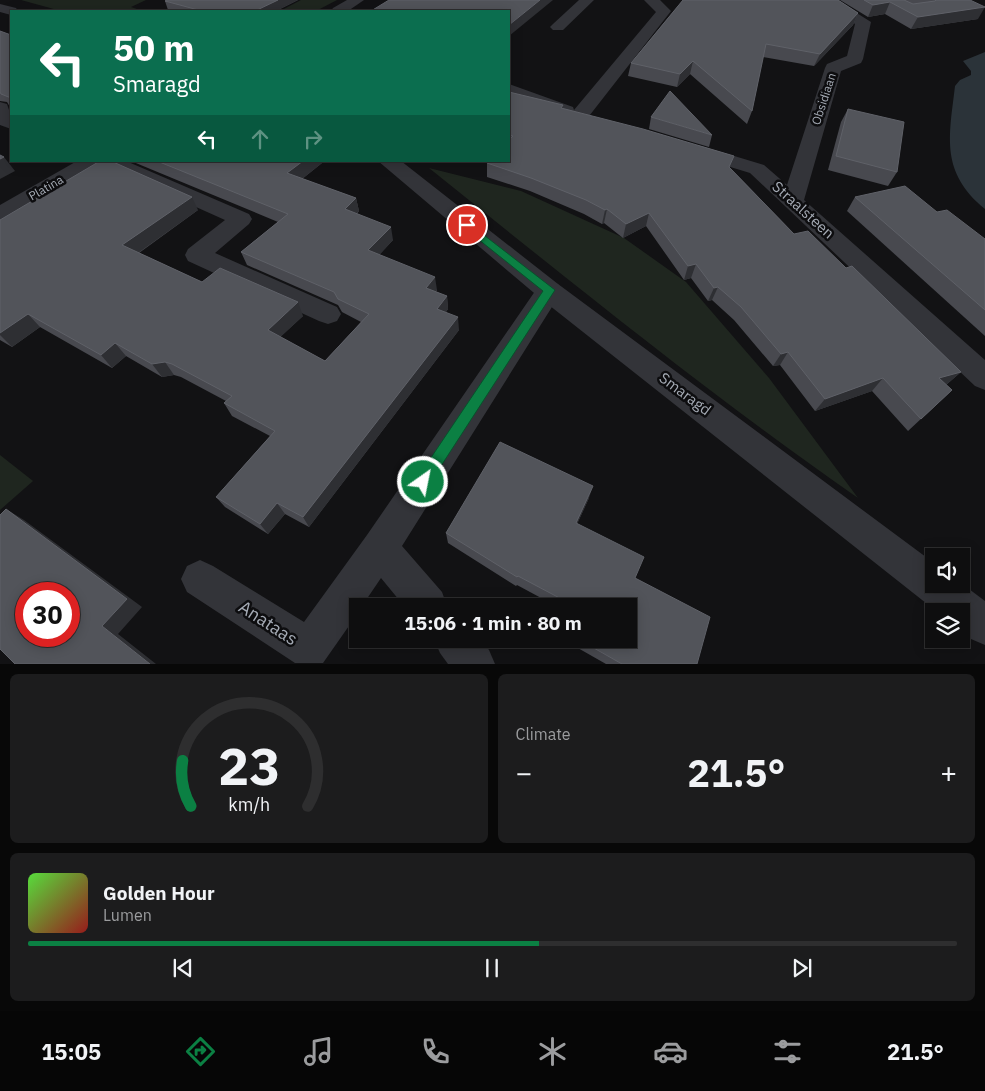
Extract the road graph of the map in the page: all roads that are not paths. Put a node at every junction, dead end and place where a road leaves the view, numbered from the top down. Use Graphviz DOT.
graph roads {
  1 [pos="357,0"];
  2 [pos="587,0"];
  3 [pos="651,0"];
  4 [pos="826,0"];
  5 [pos="340,10"];
  6 [pos="558,28"];
  7 [pos="510,89"];
  8 [pos="682,146"];
  9 [pos="90,162"];
  10 [pos="110,162"];
  11 [pos="389,162"];
  12 [pos="793,200"];
  13 [pos="0,215"];
  14 [pos="550,290"];
  15 [pos="328,314"];
  16 [pos="985,378"];
  17 [pos="380,548"];
  18 [pos="200,579"];
  19 [pos="421,598"];
  20 [pos="985,625"];
  21 [pos="462,648"];
  22 [pos="475,664"];
  1 -- 5 [label="street"];
  2 -- 6 [label="street"];
  3 -- 7 [label="street"];
  4 -- 12 [label="street, Obsidiaan"];
  8 -- 12 [label="street, Straalsteen"];
  9 -- 13 [label="street, Platina"];
  10 -- 15 [label="street"];
  11 -- 14 [label="street, Smaragd"];
  12 -- 16 [label="street, Straalsteen"];
  14 -- 17 [label="street"];
  14 -- 20 [label="street, Smaragd"];
  17 -- 18 [label="street, Anataas"];
  17 -- 19 [label="street"];
  21 -- 22 [label="street"];
}
